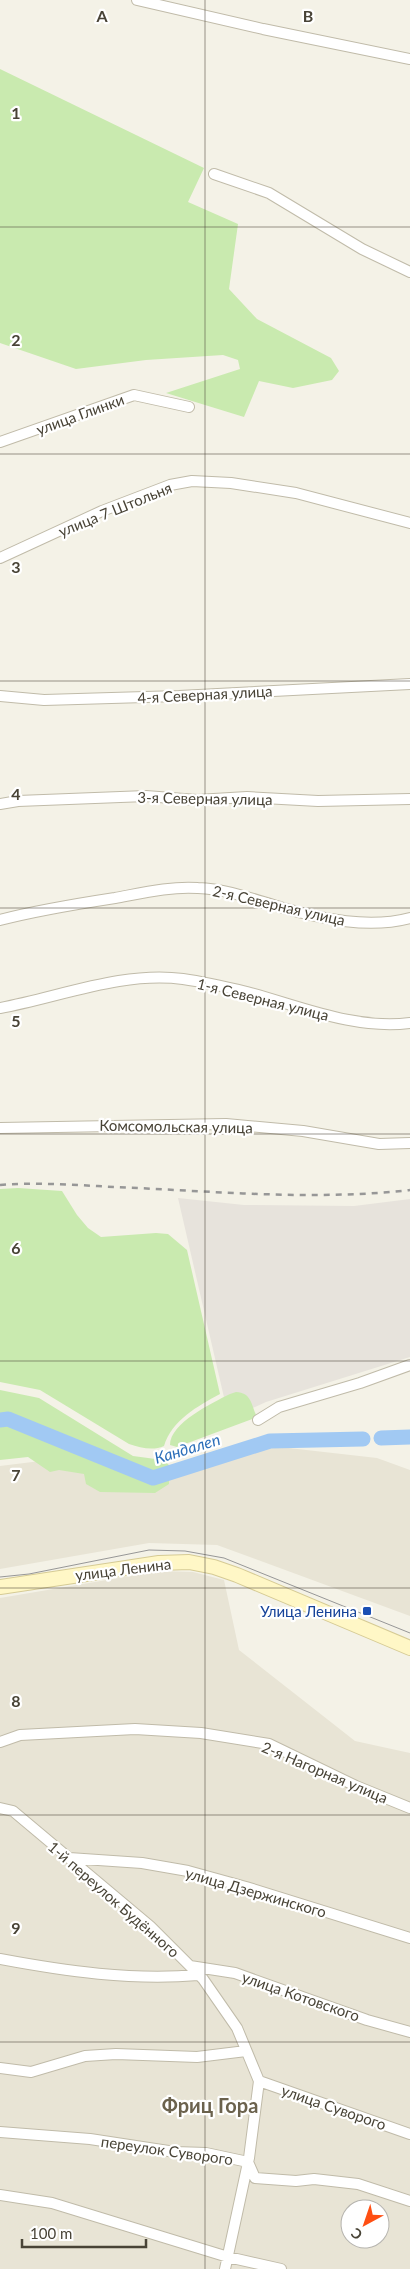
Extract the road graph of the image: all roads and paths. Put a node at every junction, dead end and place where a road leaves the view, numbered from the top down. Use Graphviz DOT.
graph roads {
  1 [pos="137,0"];
  2 [pos="410,59"];
  3 [pos="214,174"];
  4 [pos="410,272"];
  5 [pos="189,406"];
  6 [pos="0,442"];
  7 [pos="410,523"];
  8 [pos="0,558"];
  9 [pos="410,684"];
  10 [pos="0,696"];
  11 [pos="410,799"];
  12 [pos="0,804"];
  13 [pos="410,918"];
  14 [pos="0,920"];
  15 [pos="0,1008"];
  16 [pos="410,1023"];
  17 [pos="0,1128"];
  18 [pos="410,1143"];
  19 [pos="410,1366"];
  20 [pos="258,1420"];
  21 [pos="0,1587"];
  22 [pos="410,1648"];
  23 [pos="0,1742"];
  24 [pos="0,1808"];
  25 [pos="410,1808"];
  26 [pos="69,1858"];
  27 [pos="410,1938"];
  28 [pos="0,1959"];
  29 [pos="190,1966"];
  30 [pos="198,1975"];
  31 [pos="410,2032"];
  32 [pos="246,2051"];
  33 [pos="0,2068"];
  34 [pos="258,2081"];
  35 [pos="0,2132"];
  36 [pos="410,2134"];
  37 [pos="248,2162"];
  38 [pos="0,2195"];
  39 [pos="410,2201"];
  40 [pos="228,2256"];
  41 [pos="225,2269"];
  42 [pos="281,2269"];
  1 -- 2 [label="street"];
  3 -- 4 [label="street"];
  5 -- 6 [label="street, улица Глинки"];
  7 -- 8 [label="street, улица 7 Штольня"];
  9 -- 10 [label="street, 4-я Северная улица"];
  11 -- 12 [label="street, 3-я Северная улица"];
  13 -- 14 [label="street, 2-я Северная улица"];
  15 -- 16 [label="street, 1-я Северная улица"];
  17 -- 18 [label="street, Комсомольская улица"];
  19 -- 20 [label="street"];
  21 -- 22 [label="main road, улица Ленина"];
  23 -- 25 [label="street, 2-я Нагорная улица"];
  24 -- 26 [label="street, 1-й переулок Будённого"];
  26 -- 27 [label="street, улица Дзержинского"];
  26 -- 29 [label="street, 1-й переулок Будённого"];
  28 -- 30 [label="street"];
  29 -- 30 [label="street, 1-й переулок Будённого"];
  29 -- 31 [label="street, улица Котовского"];
  30 -- 32 [label="street, 1-й переулок Будённого"];
  32 -- 33 [label="street"];
  32 -- 34 [label="street, 1-й переулок Будённого"];
  34 -- 36 [label="street, улица Суворого"];
  34 -- 37 [label="street"];
  35 -- 37 [label="street, переулок Суворого"];
  37 -- 39 [label="street, переулок Суворого"];
  37 -- 40 [label="street"];
  38 -- 40 [label="street"];
  40 -- 41 [label="street"];
  40 -- 42 [label="street"];
}
